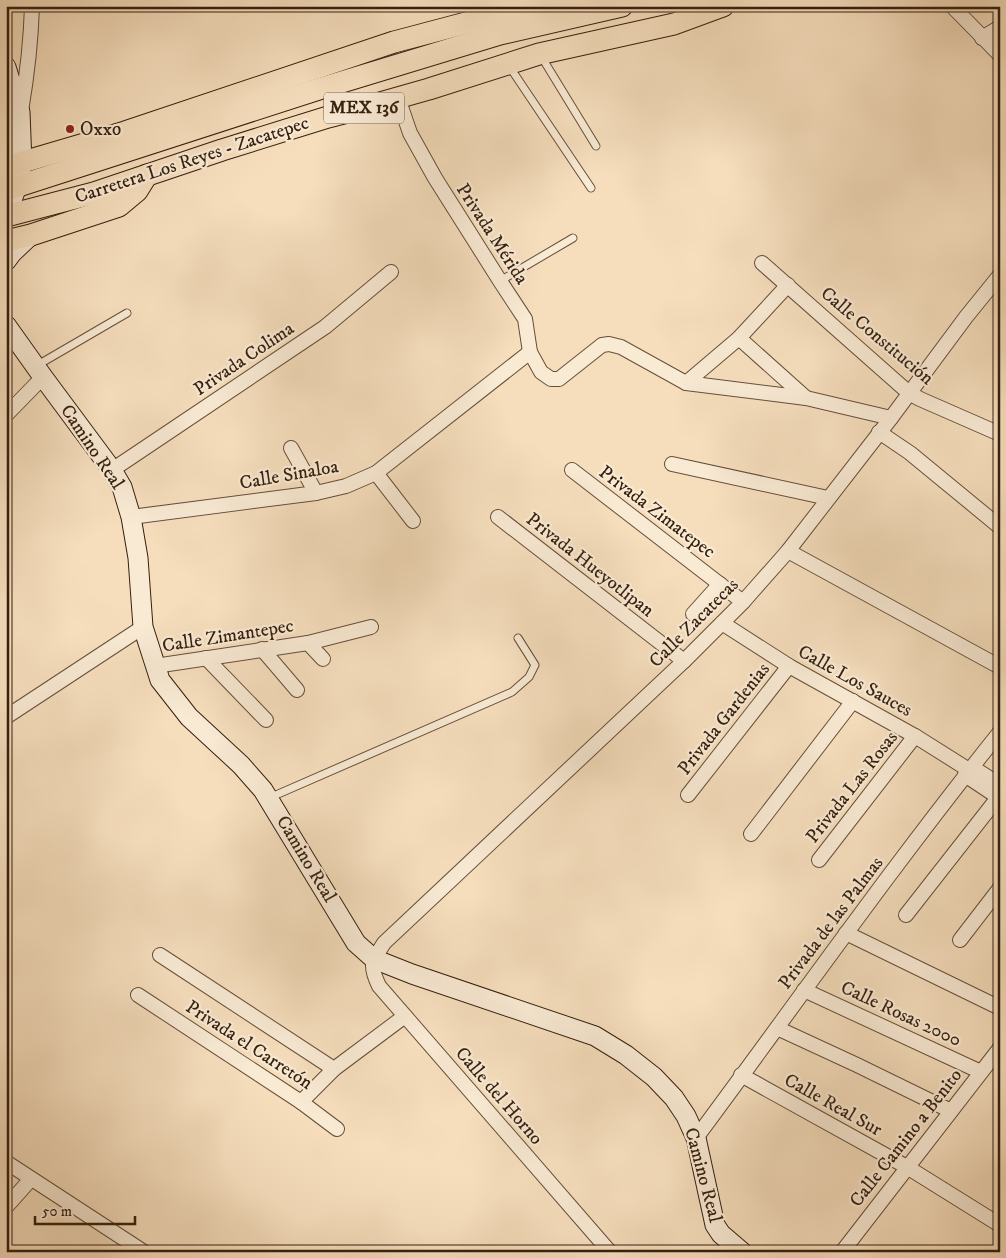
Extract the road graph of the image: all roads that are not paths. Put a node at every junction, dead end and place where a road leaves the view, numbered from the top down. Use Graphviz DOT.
graph roads {
  1 [pos="32,6"];
  2 [pos="545,6"];
  3 [pos="622,6"];
  4 [pos="724,6"];
  5 [pos="952,6"];
  6 [pos="1000,27"];
  7 [pos="982,38"];
  8 [pos="539,54"];
  9 [pos="1000,56"];
  10 [pos="507,64"];
  11 [pos="6,67"];
  12 [pos="398,98"];
  13 [pos="20,112"];
  14 [pos="596,146"];
  15 [pos="14,165"];
  16 [pos="148,175"];
  17 [pos="12,188"];
  18 [pos="591,188"];
  19 [pos="6,216"];
  20 [pos="31,235"];
  21 [pos="573,238"];
  22 [pos="6,241"];
  23 [pos="6,261"];
  24 [pos="762,263"];
  25 [pos="391,272"];
  26 [pos="1000,275"];
  27 [pos="500,281"];
  28 [pos="788,285"];
  29 [pos="127,313"];
  30 [pos="6,325"];
  31 [pos="739,338"];
  32 [pos="530,352"];
  33 [pos="39,372"];
  34 [pos="686,384"];
  35 [pos="909,393"];
  36 [pos="806,398"];
  37 [pos="6,415"];
  38 [pos="891,418"];
  39 [pos="879,432"];
  40 [pos="1000,434"];
  41 [pos="291,448"];
  42 [pos="672,464"];
  43 [pos="112,470"];
  44 [pos="572,470"];
  45 [pos="376,473"];
  46 [pos="316,493"];
  47 [pos="828,498"];
  48 [pos="131,517"];
  49 [pos="498,517"];
  50 [pos="413,521"];
  51 [pos="1000,527"];
  52 [pos="788,551"];
  53 [pos="720,584"];
  54 [pos="743,602"];
  55 [pos="694,614"];
  56 [pos="722,623"];
  57 [pos="143,627"];
  58 [pos="371,627"];
  59 [pos="518,638"];
  60 [pos="308,642"];
  61 [pos="262,649"];
  62 [pos="206,658"];
  63 [pos="323,659"];
  64 [pos="684,662"];
  65 [pos="155,666"];
  66 [pos="789,666"];
  67 [pos="1000,667"];
  68 [pos="297,690"];
  69 [pos="853,701"];
  70 [pos="6,717"];
  71 [pos="266,720"];
  72 [pos="1000,732"];
  73 [pos="915,736"];
  74 [pos="969,771"];
  75 [pos="999,792"];
  76 [pos="688,796"];
  77 [pos="269,798"];
  78 [pos="751,834"];
  79 [pos="819,860"];
  80 [pos="1000,888"];
  81 [pos="906,915"];
  82 [pos="846,933"];
  83 [pos="960,940"];
  84 [pos="160,955"];
  85 [pos="374,958"];
  86 [pos="804,990"];
  87 [pos="138,995"];
  88 [pos="1000,1008"];
  89 [pos="404,1016"];
  90 [pos="777,1028"];
  91 [pos="999,1050"];
  92 [pos="334,1069"];
  93 [pos="981,1072"];
  94 [pos="741,1075"];
  95 [pos="301,1102"];
  96 [pos="950,1112"];
  97 [pos="337,1129"];
  98 [pos="696,1138"];
  99 [pos="6,1162"];
  100 [pos="907,1167"];
  101 [pos="31,1179"];
  102 [pos="6,1207"];
  103 [pos="1000,1224"];
  104 [pos="144,1252"];
  105 [pos="610,1252"];
  106 [pos="742,1252"];
  107 [pos="842,1252"];
  1 -- 13 [label="street"];
  2 -- 15 [label="main road"];
  3 -- 17 [label="main road, Carretera Los Reyes - Zacatepec / MEX 136"];
  4 -- 8 [label="main road, Carretera Los Reyes - Zacatepec / MEX 136"];
  5 -- 7 [label="street"];
  6 -- 7 [label="street"];
  7 -- 9 [label="street"];
  8 -- 10 [label="main road, Carretera Los Reyes - Zacatepec / MEX 136"];
  8 -- 14 [label="lane"];
  10 -- 12 [label="main road, Carretera Los Reyes - Zacatepec / MEX 136"];
  10 -- 18 [label="lane"];
  11 -- 13 [label="main road"];
  12 -- 16 [label="main road, Carretera Los Reyes - Zacatepec / MEX 136"];
  12 -- 27 [label="street, Privada Mérida"];
  13 -- 15 [label="main road"];
  15 -- 17 [label="main road"];
  16 -- 19 [label="main road, Carretera Los Reyes - Zacatepec / MEX 136"];
  16 -- 20 [label="main road"];
  17 -- 19 [label="main road"];
  20 -- 22 [label="main road"];
  20 -- 23 [label="main road"];
  21 -- 27 [label="lane"];
  24 -- 28 [label="street, Calle Constitución"];
  25 -- 43 [label="street, Privada Colima"];
  26 -- 35 [label="street, Calle Zacatecas"];
  27 -- 32 [label="street, Privada Mérida"];
  28 -- 31 [label="street"];
  28 -- 35 [label="street, Calle Constitución"];
  29 -- 33 [label="lane"];
  30 -- 33 [label="main road, Camino Real"];
  31 -- 34 [label="street"];
  31 -- 36 [label="street"];
  32 -- 34 [label="street, Privada Mérida"];
  32 -- 45 [label="street, Calle Sinaloa"];
  33 -- 37 [label="street"];
  33 -- 43 [label="main road, Camino Real"];
  34 -- 36 [label="street"];
  35 -- 38 [label="street, Calle Zacatecas"];
  35 -- 40 [label="street, Calle Constitución"];
  36 -- 38 [label="street"];
  38 -- 39 [label="street, Calle Zacatecas"];
  39 -- 47 [label="street, Calle Zacatecas"];
  39 -- 51 [label="street"];
  41 -- 46 [label="street"];
  42 -- 47 [label="street"];
  43 -- 48 [label="main road, Camino Real"];
  44 -- 53 [label="street, Privada Zimatepec"];
  45 -- 46 [label="street, Calle Sinaloa"];
  45 -- 50 [label="street"];
  46 -- 48 [label="street, Calle Sinaloa"];
  47 -- 52 [label="street, Calle Zacatecas"];
  48 -- 57 [label="main road, Camino Real"];
  49 -- 64 [label="street, Privada Hueyotlipan"];
  52 -- 54 [label="street, Calle Zacatecas"];
  52 -- 67 [label="street"];
  53 -- 54 [label="street, Privada Zimatepec"];
  53 -- 55 [label="street"];
  54 -- 56 [label="street, Calle Zacatecas"];
  56 -- 64 [label="street, Calle Zacatecas"];
  56 -- 66 [label="street, Calle Los Sauces"];
  57 -- 65 [label="main road, Camino Real"];
  57 -- 70 [label="street"];
  58 -- 60 [label="street, Calle Zimantepec"];
  59 -- 77 [label="lane"];
  60 -- 61 [label="street, Calle Zimantepec"];
  60 -- 63 [label="street"];
  61 -- 62 [label="street, Calle Zimantepec"];
  61 -- 68 [label="street"];
  62 -- 65 [label="street, Calle Zimantepec"];
  62 -- 71 [label="street"];
  64 -- 85 [label="street, Calle Zacatecas"];
  65 -- 77 [label="main road, Camino Real"];
  66 -- 69 [label="street, Calle Los Sauces"];
  66 -- 76 [label="street, Privada Gardenias"];
  69 -- 73 [label="street, Calle Los Sauces"];
  69 -- 78 [label="street"];
  72 -- 74 [label="street, Privada de las Palmas"];
  73 -- 74 [label="street, Calle Los Sauces"];
  73 -- 79 [label="street, Privada Las Rosas"];
  74 -- 75 [label="street, Calle Los Sauces"];
  74 -- 82 [label="street, Privada de las Palmas"];
  75 -- 81 [label="street"];
  77 -- 85 [label="main road, Camino Real"];
  80 -- 83 [label="street"];
  82 -- 86 [label="street, Privada de las Palmas"];
  82 -- 88 [label="street"];
  84 -- 92 [label="street"];
  85 -- 89 [label="street, Calle del Horno"];
  85 -- 98 [label="main road, Camino Real"];
  86 -- 90 [label="street, Privada de las Palmas"];
  86 -- 93 [label="street, Calle Rosas 2000"];
  87 -- 95 [label="street, Privada el Carretón"];
  89 -- 92 [label="street"];
  89 -- 105 [label="street, Calle del Horno"];
  90 -- 94 [label="street, Privada de las Palmas"];
  90 -- 96 [label="street"];
  91 -- 93 [label="street, Calle Camino a Benito"];
  92 -- 95 [label="street"];
  93 -- 96 [label="street, Calle Camino a Benito"];
  94 -- 98 [label="street, Privada de las Palmas"];
  94 -- 100 [label="street, Calle Real Sur"];
  95 -- 97 [label="street, Privada el Carretón"];
  96 -- 100 [label="street, Calle Camino a Benito"];
  98 -- 106 [label="main road, Camino Real"];
  99 -- 101 [label="street"];
  100 -- 103 [label="street, Calle Real Sur"];
  100 -- 107 [label="street, Calle Camino a Benito"];
  101 -- 102 [label="street"];
  101 -- 104 [label="street"];
}
